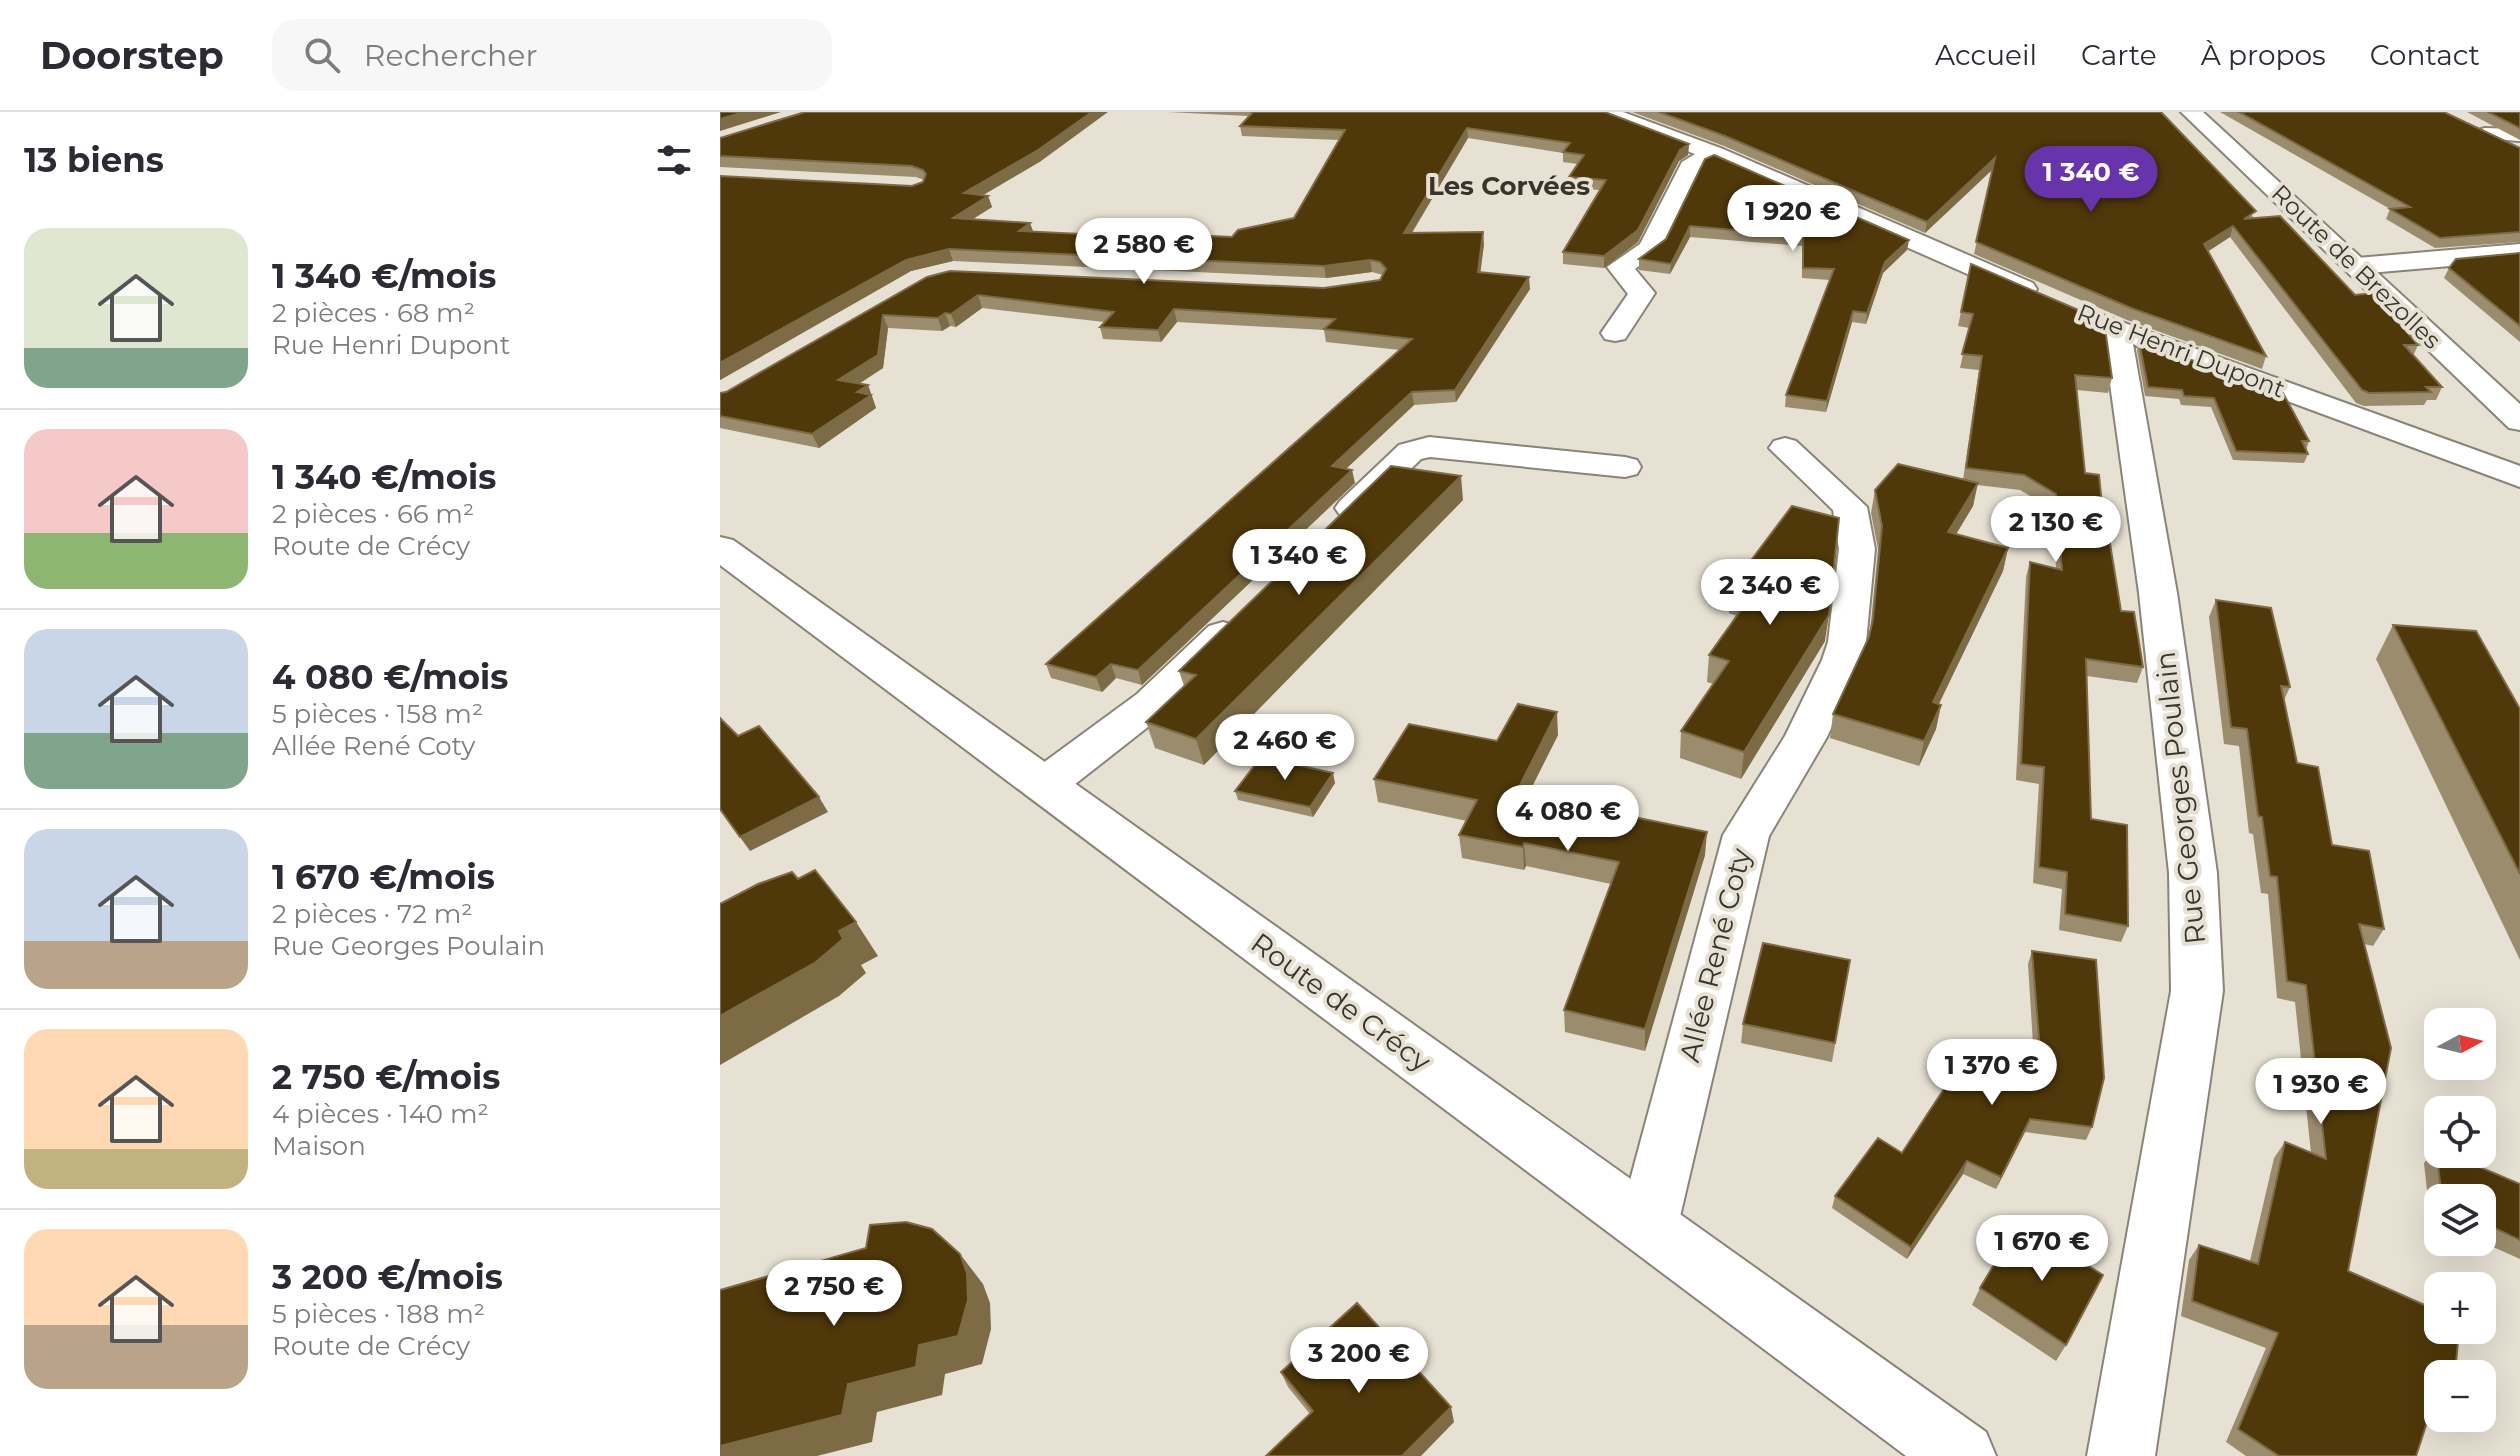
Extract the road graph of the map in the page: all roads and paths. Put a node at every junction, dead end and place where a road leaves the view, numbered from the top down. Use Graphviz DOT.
graph roads {
  1 [pos="1604,112"];
  2 [pos="2191,112"];
  3 [pos="2520,135"];
  4 [pos="2520,151"];
  5 [pos="1715,154"];
  6 [pos="2520,252"];
  7 [pos="2357,266"];
  8 [pos="2044,298"];
  9 [pos="2073,310"];
  10 [pos="2116,329"];
  11 [pos="1615,333"];
  12 [pos="2520,421"];
  13 [pos="1785,448"];
  14 [pos="1625,467"];
  15 [pos="2520,477"];
  16 [pos="1332,528"];
  17 [pos="720,548"];
  18 [pos="1242,616"];
  19 [pos="1044,785"];
  20 [pos="1648,1225"];
  21 [pos="1962,1456"];
  22 [pos="2121,1456"];
  1 -- 5 [label="street, Rue Henri Dupont"];
  2 -- 7 [label="street, Route de Brezolles"];
  3 -- 4 [label="street"];
  5 -- 8 [label="street, Rue Henri Dupont"];
  5 -- 11 [label="street"];
  6 -- 7 [label="street"];
  7 -- 12 [label="street, Route de Brezolles"];
  9 -- 10 [label="street, Rue Henri Dupont"];
  10 -- 15 [label="street, Rue Henri Dupont"];
  10 -- 22 [label="street, Rue Georges Poulain"];
  13 -- 20 [label="street, Allée René Coty"];
  14 -- 16 [label="street"];
  17 -- 19 [label="street, Route de Crécy"];
  18 -- 19 [label="street"];
  19 -- 20 [label="street, Route de Crécy"];
  20 -- 21 [label="street, Route de Crécy"];
}
